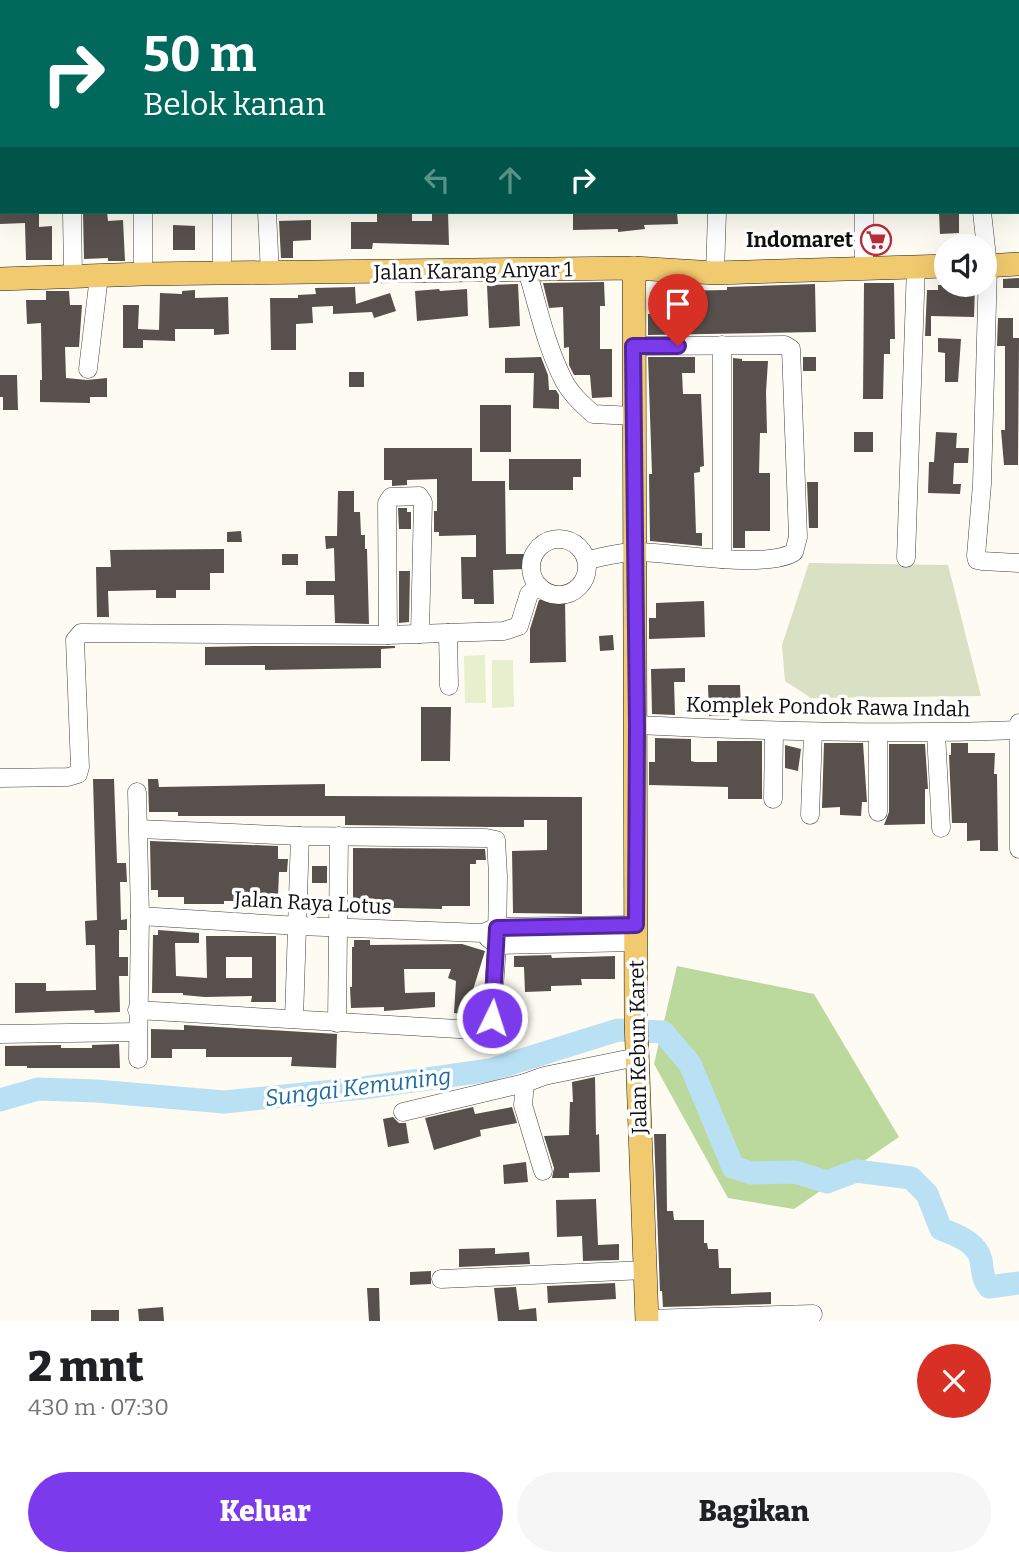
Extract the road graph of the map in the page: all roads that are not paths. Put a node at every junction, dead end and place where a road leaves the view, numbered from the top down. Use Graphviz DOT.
graph roads {
  1 [pos="72,214"];
  2 [pos="143,214"];
  3 [pos="222,214"];
  4 [pos="267,214"];
  5 [pos="717,214"];
  6 [pos="864,214"];
  7 [pos="982,214"];
  8 [pos="984,234"];
  9 [pos="1019,264"];
  10 [pos="997,265"];
  11 [pos="916,266"];
  12 [pos="934,266"];
  13 [pos="634,268"];
  14 [pos="527,270"];
  15 [pos="864,270"];
  16 [pos="715,273"];
  17 [pos="143,274"];
  18 [pos="222,274"];
  19 [pos="270,274"];
  20 [pos="73,276"];
  21 [pos="99,276"];
  22 [pos="0,279"];
  23 [pos="986,297"];
  24 [pos="722,345"];
  25 [pos="633,346"];
  26 [pos="88,369"];
  27 [pos="634,416"];
  28 [pos="635,552"];
  29 [pos="906,558"];
  30 [pos="722,559"];
  31 [pos="587,560"];
  32 [pos="1019,563"];
  33 [pos="538,586"];
  34 [pos="420,634"];
  35 [pos="448,634"];
  36 [pos="388,635"];
  37 [pos="449,687"];
  38 [pos="1019,723"];
  39 [pos="637,725"];
  40 [pos="1019,730"];
  41 [pos="774,731"];
  42 [pos="813,732"];
  43 [pos="878,733"];
  44 [pos="936,733"];
  45 [pos="1019,761"];
  46 [pos="0,778"];
  47 [pos="137,792"];
  48 [pos="773,799"];
  49 [pos="878,812"];
  50 [pos="810,815"];
  51 [pos="942,828"];
  52 [pos="139,829"];
  53 [pos="300,836"];
  54 [pos="339,836"];
  55 [pos="1019,849"];
  56 [pos="140,916"];
  57 [pos="299,926"];
  58 [pos="338,928"];
  59 [pos="636,934"];
  60 [pos="492,935"];
  61 [pos="138,1010"];
  62 [pos="294,1019"];
  63 [pos="337,1023"];
  64 [pos="138,1032"];
  65 [pos="0,1034"];
  66 [pos="637,1051"];
  67 [pos="138,1059"];
  68 [pos="525,1083"];
  69 [pos="403,1112"];
  70 [pos="542,1171"];
  71 [pos="646,1269"];
  72 [pos="441,1279"];
  73 [pos="813,1314"];
  74 [pos="647,1320"];
  1 -- 20 [label="street"];
  2 -- 17 [label="street"];
  3 -- 18 [label="street"];
  4 -- 19 [label="street"];
  5 -- 16 [label="street"];
  6 -- 15 [label="street"];
  7 -- 8 [label="street"];
  9 -- 10 [label="main road"];
  11 -- 12 [label="main road, Jalan Karang Anyar 1"];
  11 -- 15 [label="main road, Jalan Karang Anyar 1"];
  11 -- 29 [label="street"];
  13 -- 14 [label="main road, Jalan Karang Anyar 1"];
  13 -- 16 [label="main road, Jalan Karang Anyar 1"];
  13 -- 25 [label="main road, Jalan Kebun Karet"];
  14 -- 19 [label="main road, Jalan Karang Anyar 1"];
  14 -- 27 [label="street"];
  15 -- 16 [label="main road, Jalan Karang Anyar 1"];
  17 -- 18 [label="main road, Jalan Karang Anyar 1"];
  17 -- 21 [label="main road, Jalan Karang Anyar 1"];
  18 -- 19 [label="main road, Jalan Karang Anyar 1"];
  20 -- 21 [label="main road, Jalan Karang Anyar 1"];
  20 -- 22 [label="main road, Jalan Karang Anyar 1"];
  21 -- 26 [label="street"];
  23 -- 32 [label="street"];
  24 -- 25 [label="street"];
  24 -- 30 [label="street"];
  24 -- 30 [label="street"];
  25 -- 27 [label="main road, Jalan Kebun Karet"];
  27 -- 28 [label="main road, Jalan Kebun Karet"];
  28 -- 30 [label="street"];
  28 -- 31 [label="street"];
  28 -- 39 [label="main road, Jalan Kebun Karet"];
  31 -- 33 [label="street"];
  31 -- 33 [label="street"];
  33 -- 35 [label="street"];
  34 -- 35 [label="street"];
  34 -- 36 [label="street"];
  34 -- 36 [label="street"];
  35 -- 37 [label="street"];
  36 -- 46 [label="street"];
  38 -- 40 [label="street"];
  39 -- 41 [label="street, Komplek Pondok Rawa Indah"];
  39 -- 59 [label="main road, Jalan Kebun Karet"];
  40 -- 44 [label="street, Komplek Pondok Rawa Indah"];
  40 -- 45 [label="street"];
  41 -- 42 [label="street, Komplek Pondok Rawa Indah"];
  41 -- 48 [label="street"];
  42 -- 43 [label="street, Komplek Pondok Rawa Indah"];
  42 -- 50 [label="street"];
  43 -- 44 [label="street, Komplek Pondok Rawa Indah"];
  43 -- 49 [label="street"];
  44 -- 51 [label="street"];
  45 -- 55 [label="street"];
  47 -- 52 [label="street"];
  52 -- 53 [label="street"];
  52 -- 56 [label="street"];
  53 -- 54 [label="street"];
  53 -- 57 [label="street"];
  54 -- 58 [label="street"];
  54 -- 60 [label="street"];
  56 -- 57 [label="street, Jalan Raya Lotus"];
  56 -- 61 [label="street"];
  57 -- 58 [label="street, Jalan Raya Lotus"];
  57 -- 62 [label="street"];
  58 -- 60 [label="street, Jalan Raya Lotus"];
  58 -- 63 [label="street"];
  59 -- 60 [label="street, Jalan Raya Lotus"];
  59 -- 66 [label="main road, Jalan Kebun Karet"];
  60 -- 63 [label="street"];
  61 -- 62 [label="street"];
  61 -- 64 [label="street"];
  62 -- 63 [label="street"];
  64 -- 65 [label="street"];
  64 -- 67 [label="street"];
  66 -- 68 [label="street"];
  66 -- 71 [label="main road, Jalan Kebun Karet"];
  68 -- 69 [label="street"];
  68 -- 70 [label="street"];
  71 -- 72 [label="street"];
  71 -- 74 [label="main road, Jalan Kebun Karet"];
  73 -- 74 [label="street"];
}
